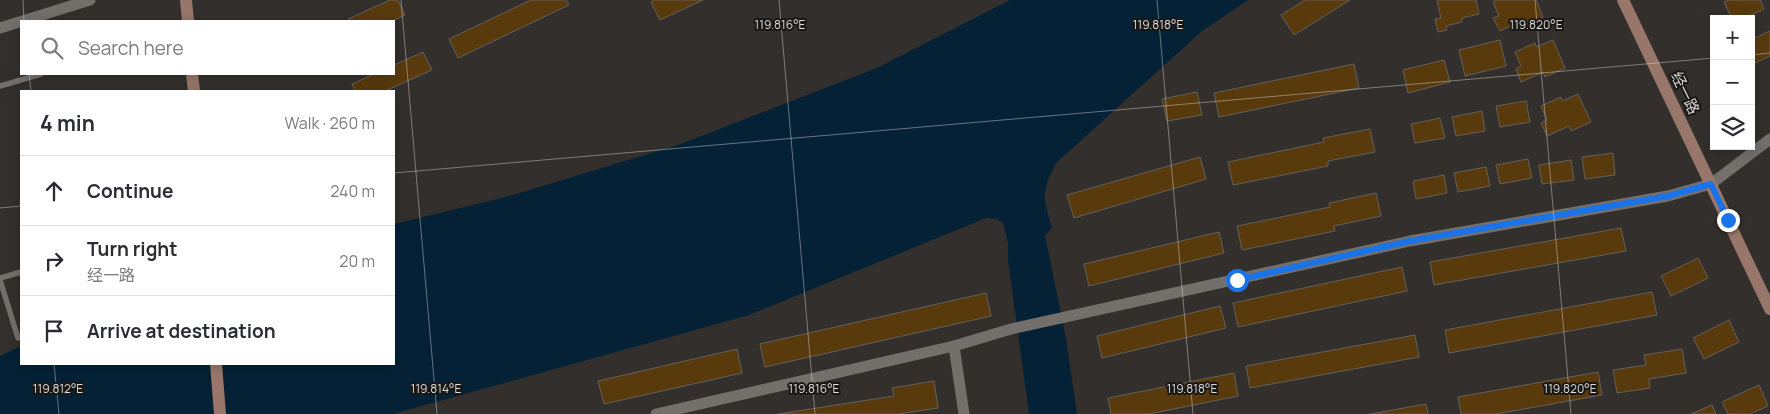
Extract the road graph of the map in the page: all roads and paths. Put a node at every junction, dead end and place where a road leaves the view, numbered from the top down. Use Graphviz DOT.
graph roads {
  1 [pos="90,0"];
  2 [pos="186,0"];
  3 [pos="1623,0"];
  4 [pos="26,20"];
  5 [pos="188,20"];
  6 [pos="20,22"];
  7 [pos="0,28"];
  8 [pos="37,75"];
  9 [pos="192,75"];
  10 [pos="0,86"];
  11 [pos="194,90"];
  12 [pos="1770,139"];
  13 [pos="1711,184"];
  14 [pos="20,272"];
  15 [pos="0,279"];
  16 [pos="1770,309"];
  17 [pos="18,338"];
  18 [pos="954,346"];
  19 [pos="216,365"];
  20 [pos="220,414"];
  21 [pos="656,414"];
  22 [pos="964,414"];
  1 -- 4 [label="street"];
  2 -- 5 [label="street"];
  3 -- 13 [label="street, 经一路"];
  6 -- 7 [label="street"];
  8 -- 10 [label="lane"];
  9 -- 11 [label="street"];
  12 -- 13 [label="street"];
  13 -- 16 [label="street, 经一路"];
  13 -- 18 [label="street"];
  14 -- 15 [label="lane"];
  15 -- 17 [label="lane"];
  18 -- 21 [label="street"];
  18 -- 22 [label="street"];
  19 -- 20 [label="street"];
}
